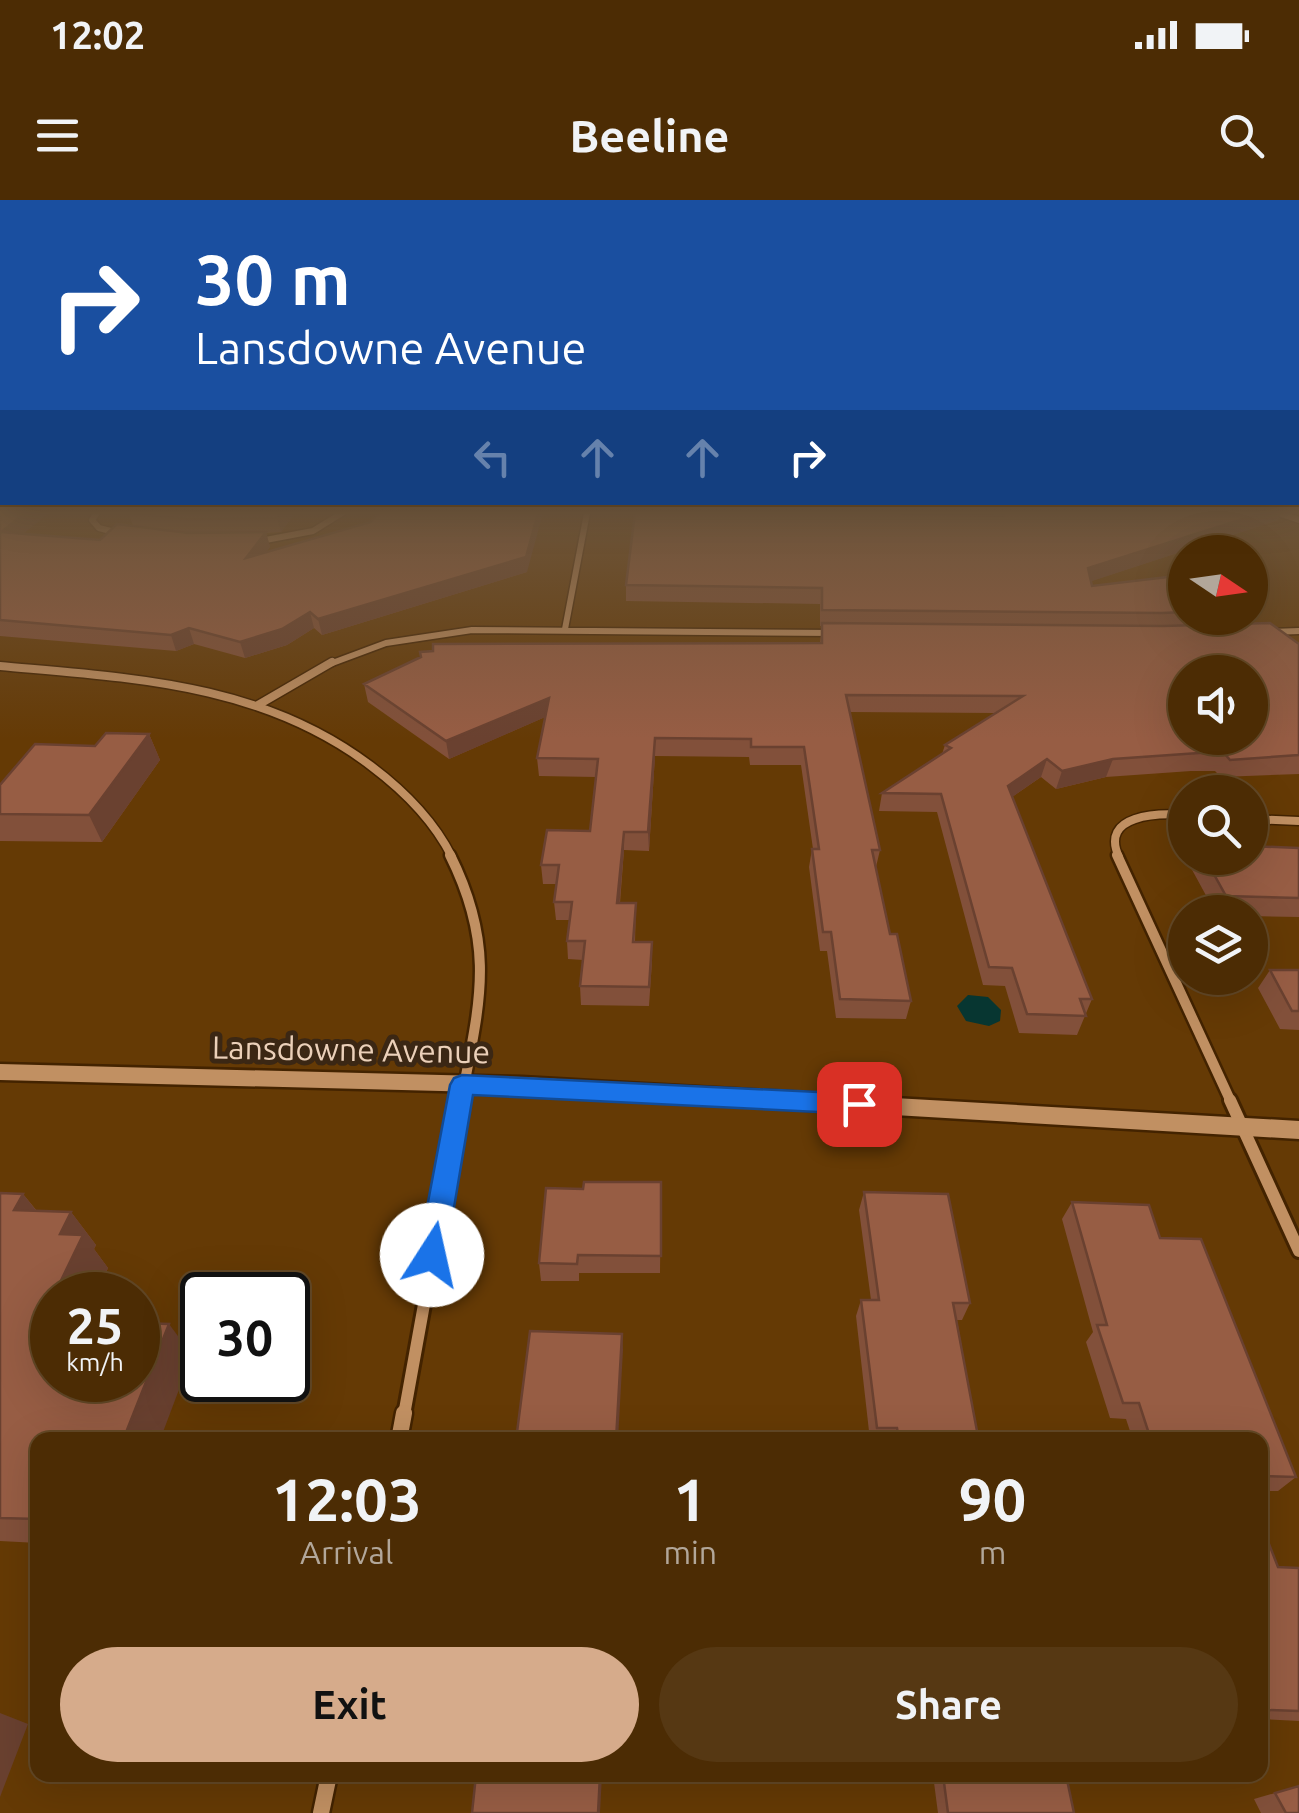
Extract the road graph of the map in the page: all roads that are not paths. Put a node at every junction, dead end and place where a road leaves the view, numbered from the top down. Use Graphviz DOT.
graph roads {
  1 [pos="573,588"];
  2 [pos="565,629"];
  3 [pos="1299,631"];
  4 [pos="1268,632"];
  5 [pos="840,633"];
  6 [pos="0,666"];
  7 [pos="258,704"];
  8 [pos="1168,814"];
  9 [pos="1268,820"];
  10 [pos="1299,821"];
  11 [pos="0,1072"];
  12 [pos="462,1085"];
  13 [pos="1240,1126"];
  14 [pos="1299,1130"];
  15 [pos="1299,1252"];
  16 [pos="400,1432"];
  17 [pos="328,1782"];
  18 [pos="321,1813"];
  1 -- 2 [label="street"];
  2 -- 5 [label="street"];
  2 -- 7 [label="street"];
  3 -- 4 [label="street"];
  6 -- 7 [label="street"];
  7 -- 12 [label="street"];
  8 -- 13 [label="street"];
  9 -- 10 [label="street"];
  11 -- 12 [label="main road, Lansdowne Avenue"];
  12 -- 13 [label="main road, Lansdowne Avenue"];
  12 -- 16 [label="street"];
  13 -- 14 [label="main road, Lansdowne Avenue"];
  13 -- 15 [label="street"];
  17 -- 18 [label="street"];
}
